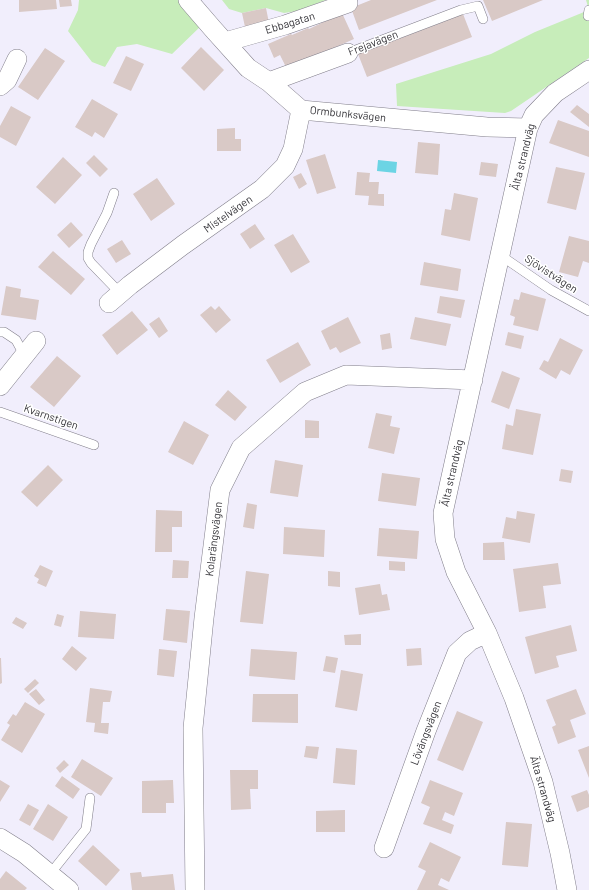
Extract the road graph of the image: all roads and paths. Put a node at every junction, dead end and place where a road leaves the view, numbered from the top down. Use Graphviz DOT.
graph roads {
  1 [pos="188,0"];
  2 [pos="350,1"];
  3 [pos="483,19"];
  4 [pos="224,42"];
  5 [pos="348,53"];
  6 [pos="17,59"];
  7 [pos="589,70"];
  8 [pos="269,82"];
  9 [pos="0,86"];
  10 [pos="301,110"];
  11 [pos="528,128"];
  12 [pos="114,193"];
  13 [pos="500,255"];
  14 [pos="114,298"];
  15 [pos="589,311"];
  16 [pos="0,332"];
  17 [pos="36,341"];
  18 [pos="18,363"];
  19 [pos="473,380"];
  20 [pos="0,386"];
  21 [pos="0,412"];
  22 [pos="94,445"];
  23 [pos="487,633"];
  24 [pos="90,798"];
  25 [pos="0,838"];
  26 [pos="384,848"];
  27 [pos="50,874"];
  28 [pos="69,890"];
  29 [pos="196,890"];
  30 [pos="567,890"];
  1 -- 4 [label="street, Ormbunksvägen"];
  2 -- 4 [label="street, Ebbagatan"];
  3 -- 5 [label="lane, Frejavägen"];
  4 -- 8 [label="street, Ormbunksvägen"];
  5 -- 8 [label="street, Frejavägen"];
  6 -- 9 [label="street"];
  7 -- 11 [label="street, Älta strandväg"];
  8 -- 10 [label="street, Ormbunksvägen"];
  10 -- 11 [label="street, Ormbunksvägen"];
  10 -- 14 [label="street, Mistelvägen"];
  11 -- 13 [label="street, Älta strandväg"];
  12 -- 14 [label="lane, Mistelvägen"];
  13 -- 15 [label="lane, Sjövistvägen"];
  13 -- 19 [label="street, Älta strandväg"];
  16 -- 18 [label="lane"];
  17 -- 18 [label="street"];
  18 -- 20 [label="street"];
  19 -- 23 [label="street, Älta strandväg"];
  19 -- 29 [label="street, Kolarängsvägen"];
  21 -- 22 [label="lane, Kvarnstigen"];
  23 -- 26 [label="street, Lövängsvägen"];
  23 -- 30 [label="street, Älta strandväg"];
  24 -- 27 [label="lane"];
  25 -- 27 [label="street"];
  27 -- 28 [label="street"];
}
